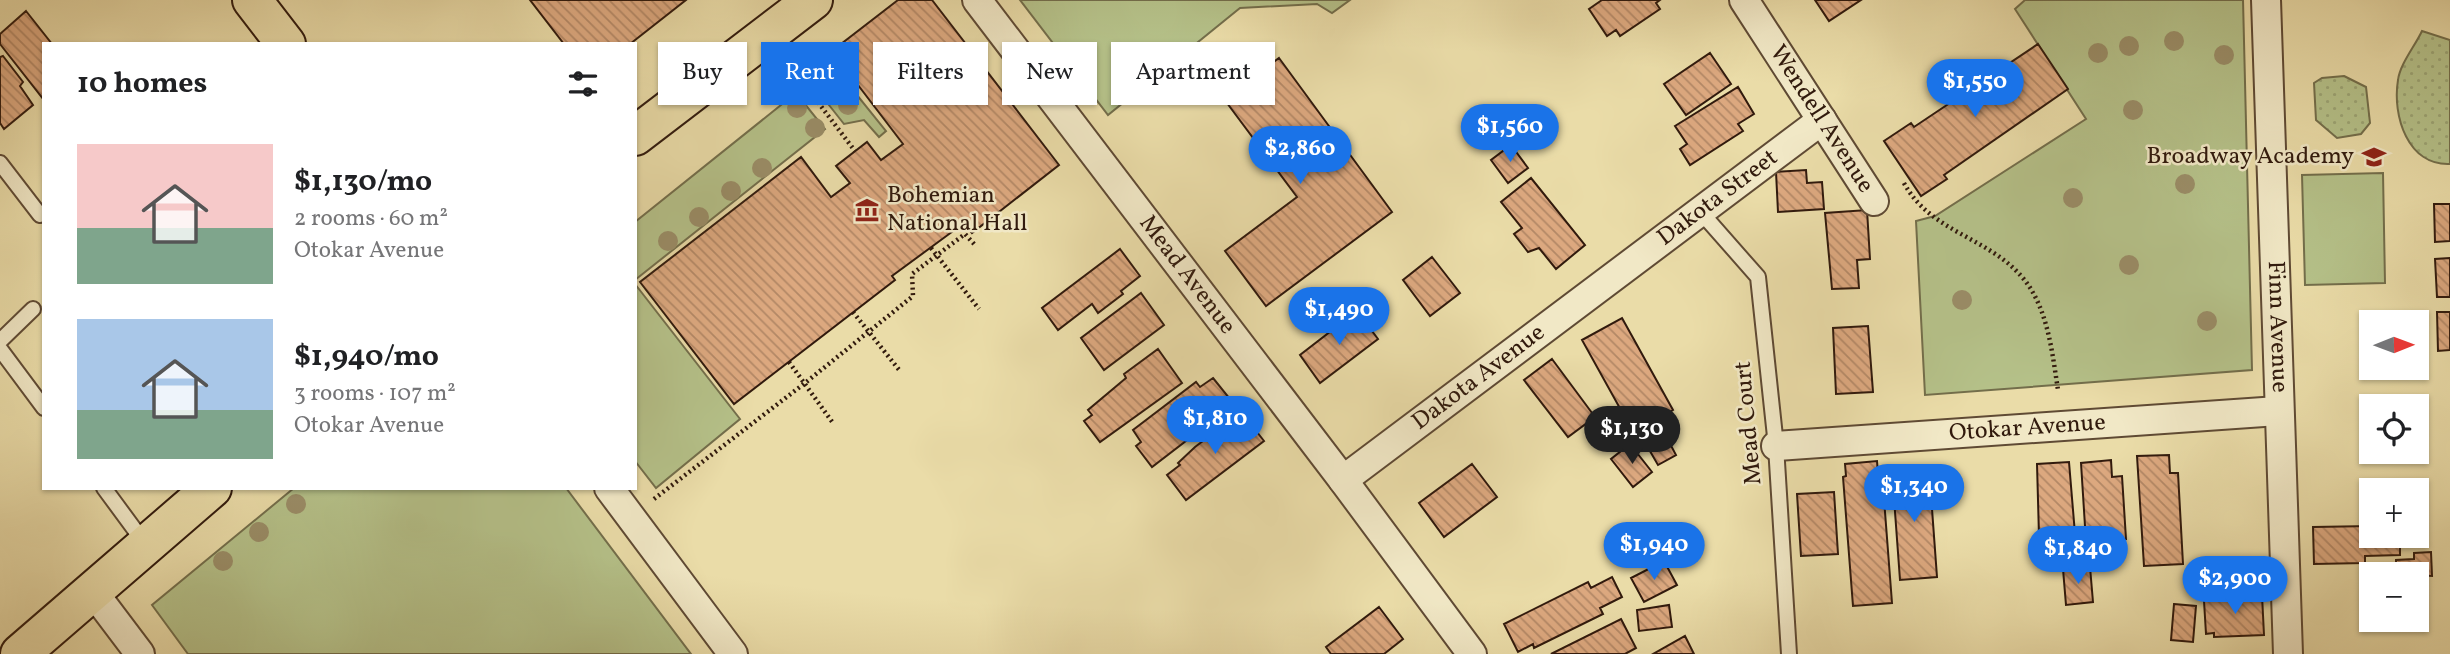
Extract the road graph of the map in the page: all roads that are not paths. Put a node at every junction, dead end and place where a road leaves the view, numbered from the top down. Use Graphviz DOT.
graph roads {
  1 [pos="252,0"];
  2 [pos="813,0"];
  3 [pos="977,0"];
  4 [pos="1744,0"];
  5 [pos="2266,0"];
  6 [pos="284,42"];
  7 [pos="1822,120"];
  8 [pos="637,134"];
  9 [pos="0,163"];
  10 [pos="1874,201"];
  11 [pos="1699,210"];
  12 [pos="40,215"];
  13 [pos="1614,275"];
  14 [pos="33,309"];
  15 [pos="0,341"];
  16 [pos="0,349"];
  17 [pos="42,405"];
  18 [pos="2278,411"];
  19 [pos="1776,446"];
  20 [pos="1343,480"];
  21 [pos="105,490"];
  22 [pos="210,490"];
  23 [pos="611,490"];
  24 [pos="147,546"];
  25 [pos="94,593"];
  26 [pos="20,654"];
  27 [pos="140,654"];
  28 [pos="733,654"];
  29 [pos="1472,654"];
  30 [pos="1788,654"];
  31 [pos="2288,654"];
  1 -- 6 [label="main road"];
  2 -- 8 [label="main road"];
  3 -- 20 [label="street, Mead Avenue"];
  4 -- 7 [label="street, Wendell Avenue"];
  5 -- 18 [label="street, Finn Avenue"];
  7 -- 10 [label="street, Wendell Avenue"];
  7 -- 11 [label="street, Dakota Street"];
  9 -- 12 [label="lane"];
  11 -- 13 [label="street, Dakota Street"];
  11 -- 19 [label="lane, Mead Court"];
  13 -- 20 [label="street, Dakota Avenue"];
  14 -- 15 [label="lane"];
  16 -- 17 [label="lane"];
  18 -- 19 [label="street, Otokar Avenue"];
  18 -- 31 [label="street, Finn Avenue"];
  19 -- 30 [label="lane, Mead Court"];
  20 -- 29 [label="street, Mead Avenue"];
  21 -- 24 [label="lane"];
  22 -- 24 [label="main road"];
  23 -- 28 [label="street"];
  24 -- 25 [label="main road"];
  25 -- 26 [label="main road"];
  25 -- 27 [label="street"];
}
